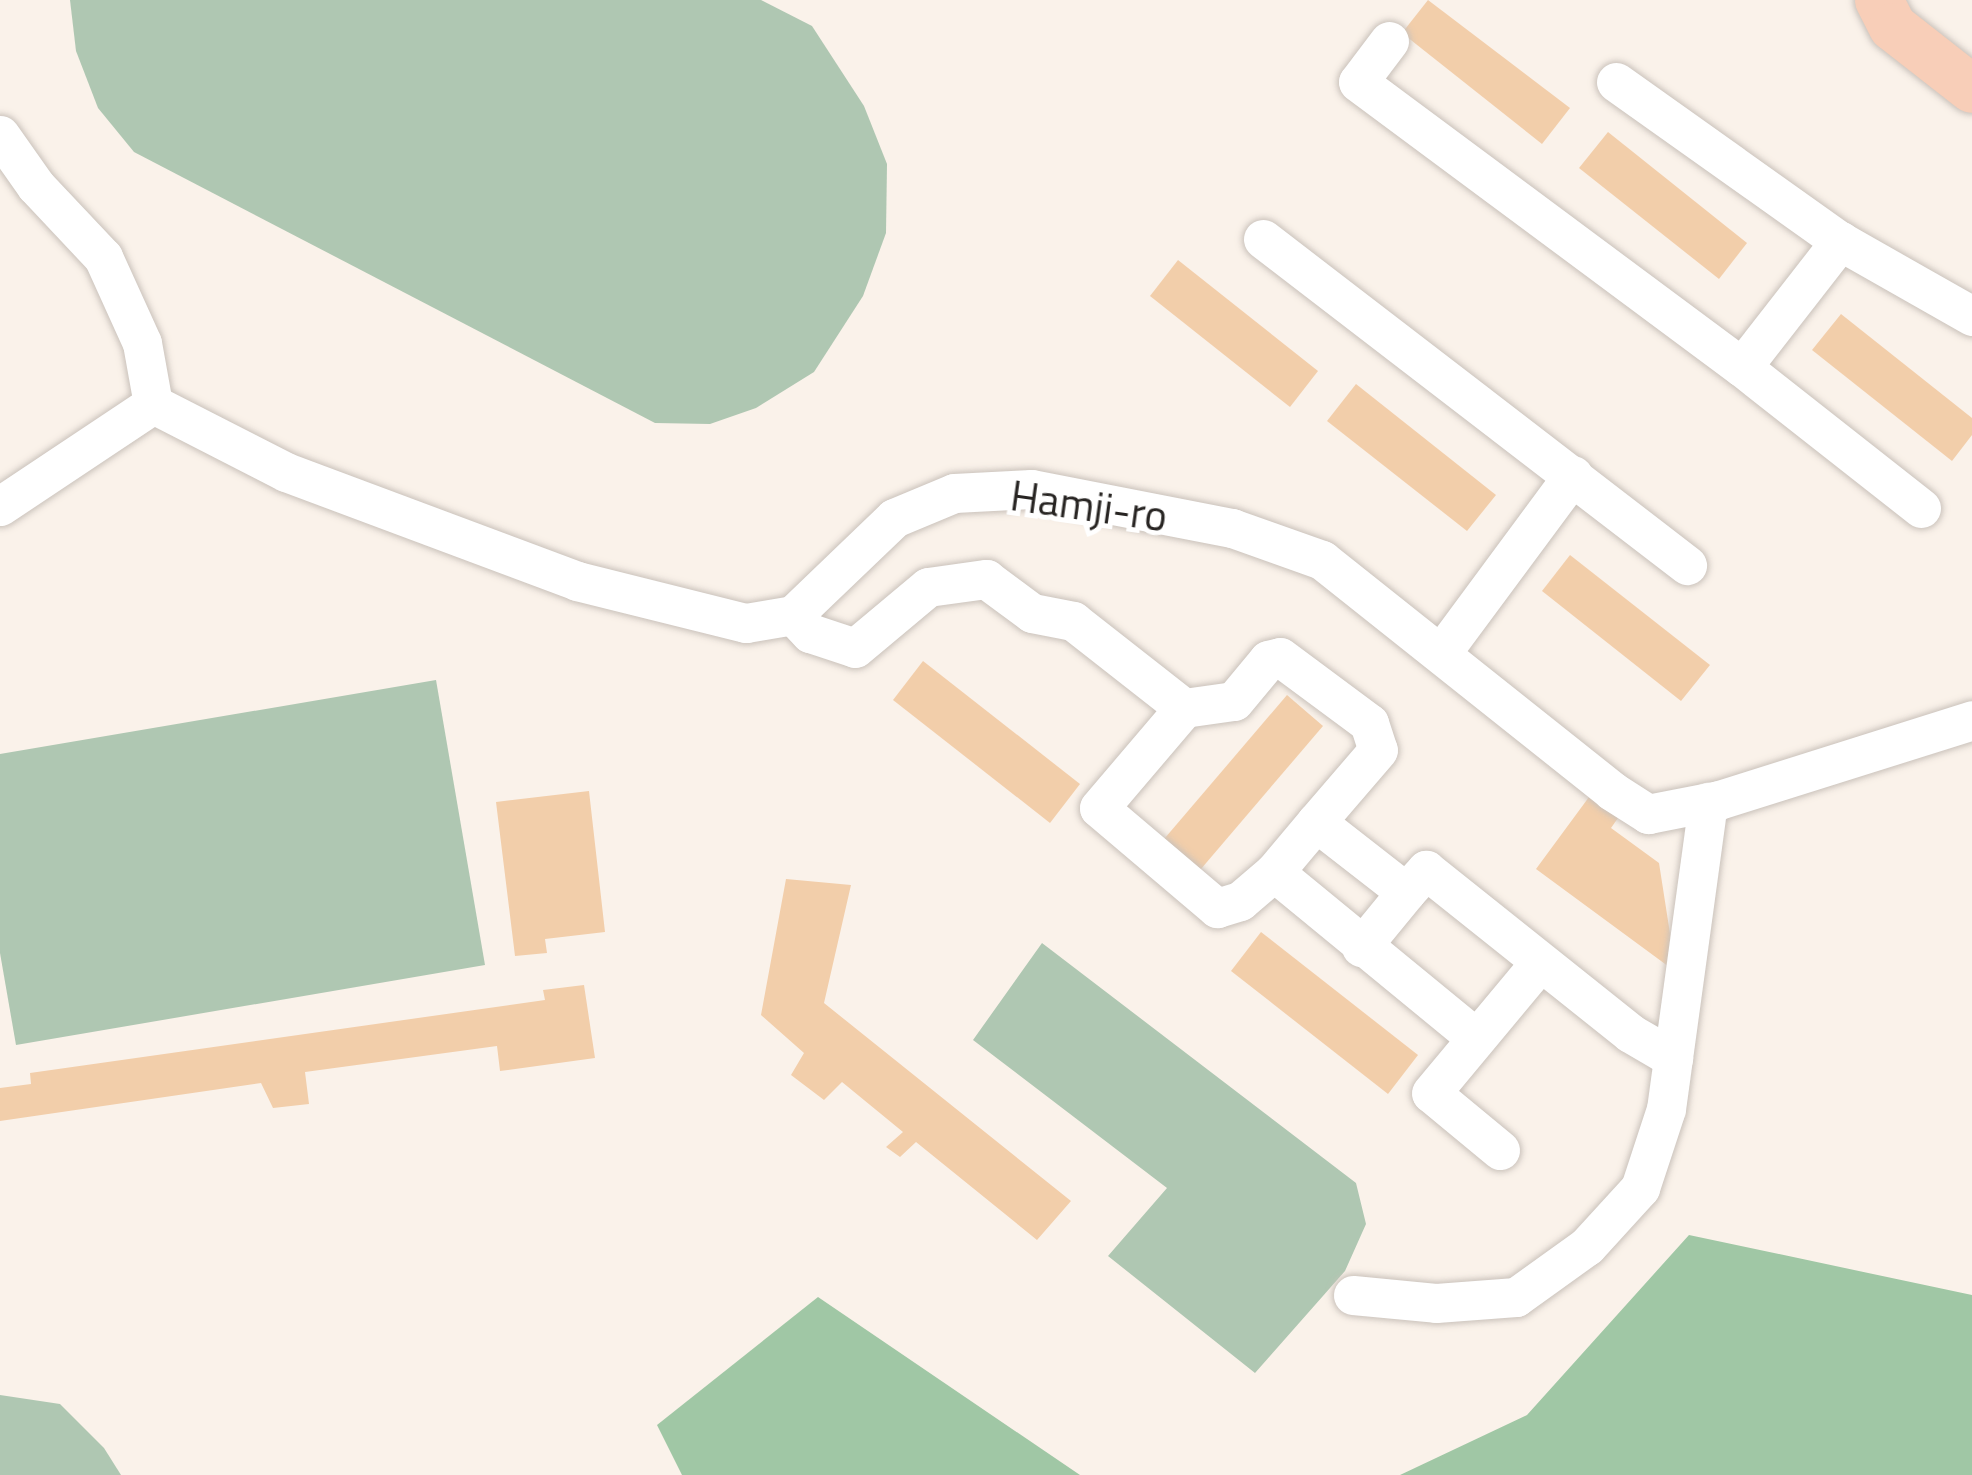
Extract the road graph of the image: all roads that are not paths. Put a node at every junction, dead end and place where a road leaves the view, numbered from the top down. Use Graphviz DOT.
graph roads {
  1 [pos="1879,0"];
  2 [pos="1389,40"];
  3 [pos="1616,82"];
  4 [pos="1972,89"];
  5 [pos="0,135"];
  6 [pos="1263,239"];
  7 [pos="1840,241"];
  8 [pos="1972,316"];
  9 [pos="1742,367"];
  10 [pos="153,404"];
  11 [pos="1574,475"];
  12 [pos="0,506"];
  13 [pos="1922,508"];
  14 [pos="1687,565"];
  15 [pos="793,615"];
  16 [pos="1442,652"];
  17 [pos="1184,708"];
  18 [pos="1972,720"];
  19 [pos="1708,802"];
  20 [pos="1316,822"];
  21 [pos="1274,872"];
  22 [pos="1406,892"];
  23 [pos="1361,947"];
  24 [pos="1540,962"];
  25 [pos="1476,1038"];
  26 [pos="1673,1058"];
  27 [pos="1499,1150"];
  28 [pos="1353,1295"];
  1 -- 4 [label="main road"];
  2 -- 9 [label="street"];
  3 -- 7 [label="street"];
  5 -- 10 [label="street"];
  6 -- 11 [label="street"];
  7 -- 8 [label="street"];
  7 -- 9 [label="street"];
  9 -- 13 [label="street"];
  10 -- 12 [label="street"];
  10 -- 15 [label="street"];
  11 -- 14 [label="street"];
  11 -- 16 [label="street"];
  15 -- 16 [label="street, Hamji-ro"];
  15 -- 17 [label="street"];
  16 -- 19 [label="street, Hamji-ro"];
  17 -- 20 [label="street"];
  17 -- 21 [label="street"];
  18 -- 19 [label="street, Hamji-ro"];
  19 -- 26 [label="street"];
  20 -- 21 [label="street"];
  20 -- 22 [label="street"];
  21 -- 23 [label="street"];
  22 -- 23 [label="street"];
  22 -- 24 [label="street"];
  23 -- 25 [label="street"];
  24 -- 25 [label="street"];
  24 -- 26 [label="street"];
  25 -- 27 [label="street"];
  26 -- 28 [label="street"];
}
